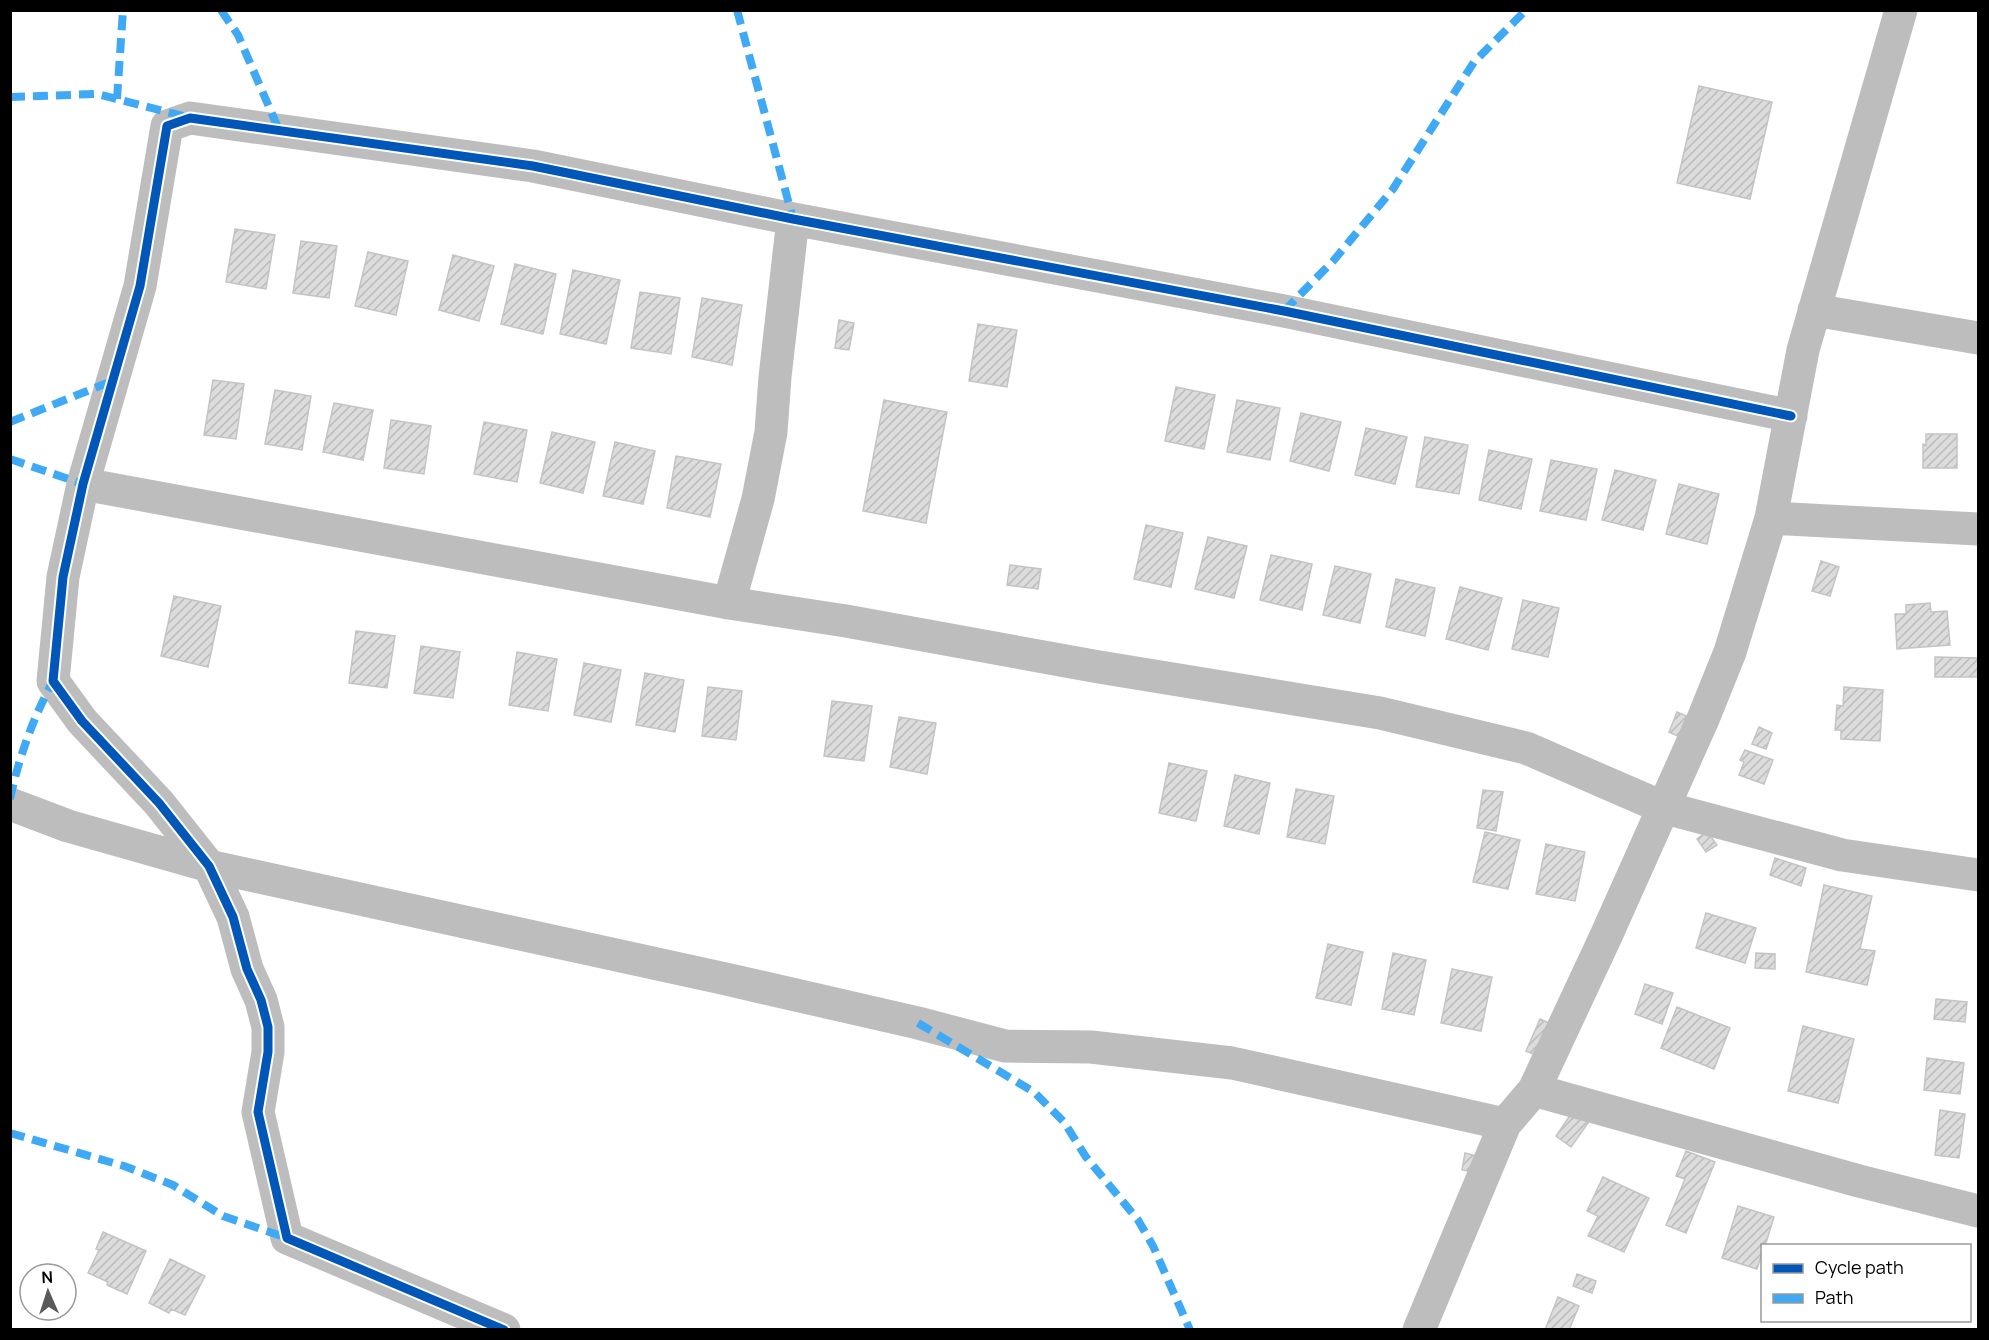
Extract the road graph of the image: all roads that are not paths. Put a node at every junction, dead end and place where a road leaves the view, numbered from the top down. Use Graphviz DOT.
graph roads {
  1 [pos="1901,10"];
  2 [pos="793,219"];
  3 [pos="1814,310"];
  4 [pos="1978,338"];
  5 [pos="1791,416"];
  6 [pos="83,484"];
  7 [pos="1771,518"];
  8 [pos="1978,529"];
  9 [pos="729,603"];
  10 [pos="10,804"];
  11 [pos="1662,807"];
  12 [pos="208,866"];
  13 [pos="1978,876"];
  14 [pos="1534,1090"];
  15 [pos="1505,1124"];
  16 [pos="1978,1211"];
  17 [pos="504,1329"];
  18 [pos="1419,1329"];
  1 -- 3 [label="street"];
  2 -- 5 [label="street"];
  2 -- 6 [label="street"];
  2 -- 9 [label="street"];
  3 -- 4 [label="street"];
  3 -- 5 [label="street"];
  5 -- 7 [label="street"];
  6 -- 9 [label="street"];
  6 -- 12 [label="street"];
  7 -- 8 [label="street"];
  7 -- 11 [label="street"];
  9 -- 11 [label="street"];
  10 -- 12 [label="street"];
  11 -- 13 [label="street"];
  11 -- 14 [label="street"];
  12 -- 15 [label="street"];
  12 -- 17 [label="street"];
  14 -- 15 [label="street"];
  14 -- 16 [label="street"];
  15 -- 18 [label="street"];
}
